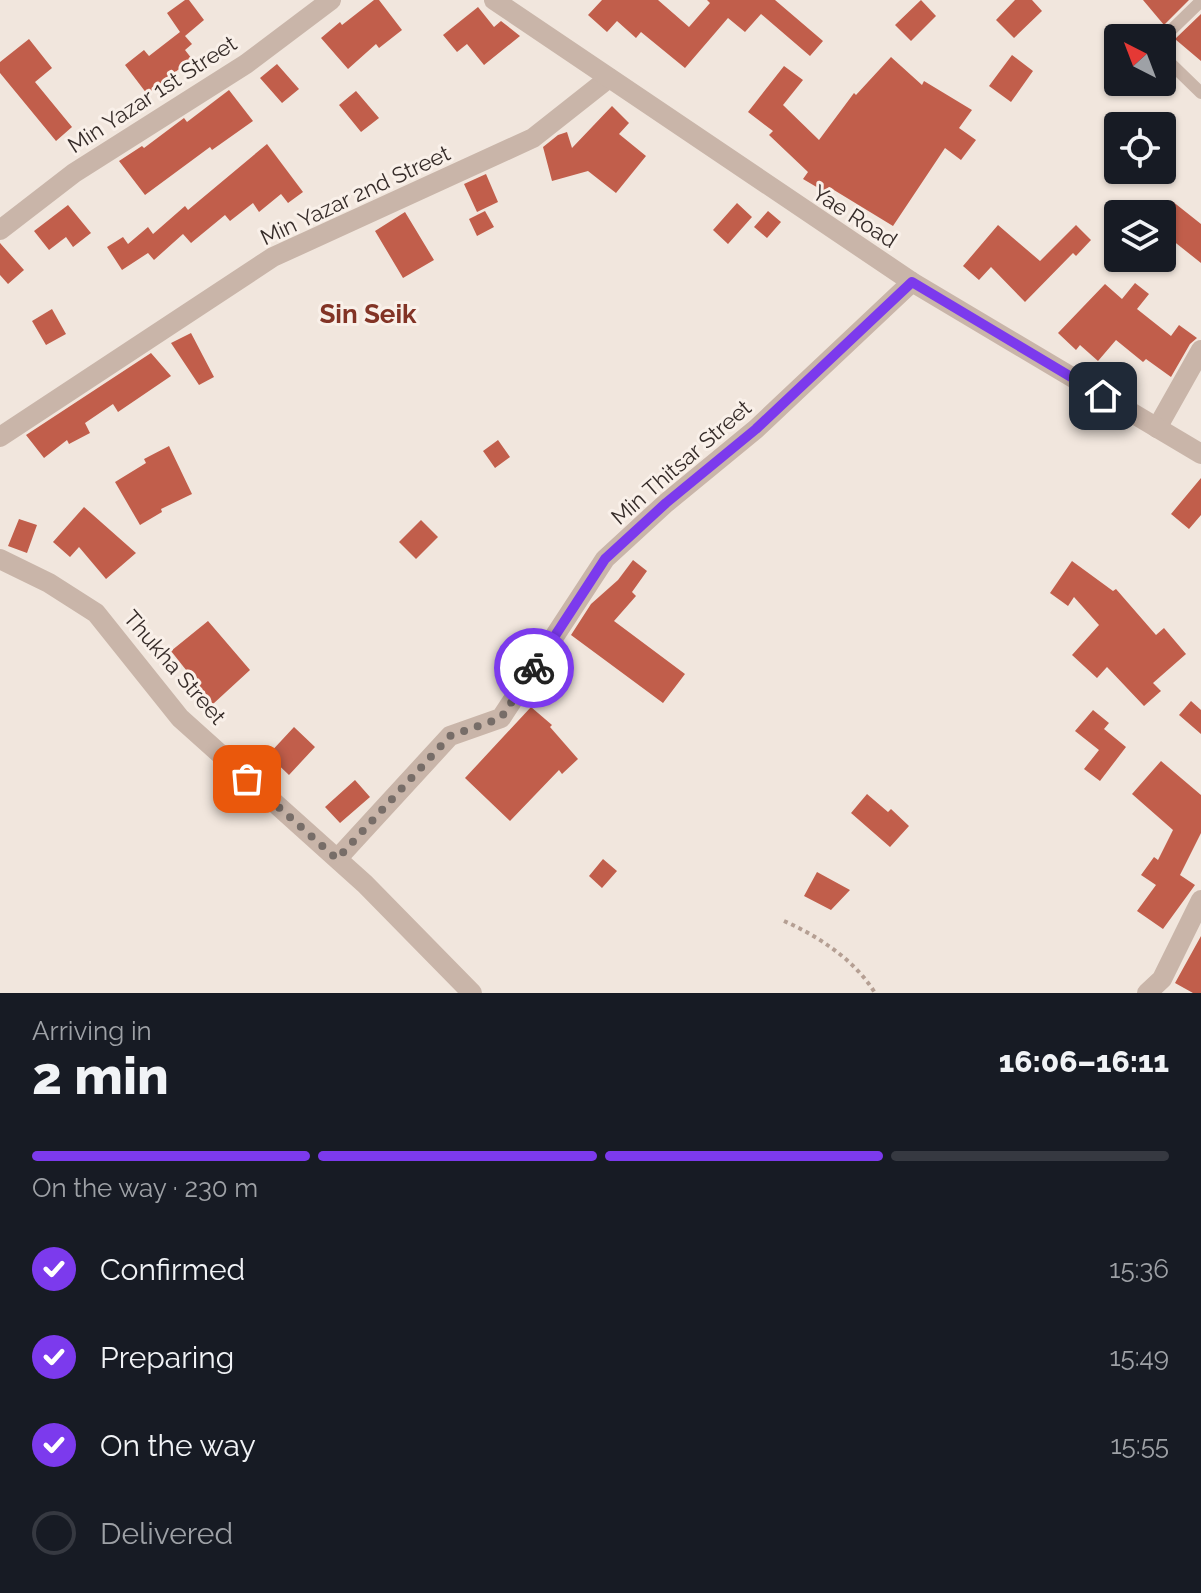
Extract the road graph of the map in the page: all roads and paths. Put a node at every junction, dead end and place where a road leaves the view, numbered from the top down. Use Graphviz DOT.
graph roads {
  1 [pos="331,0"];
  2 [pos="494,0"];
  3 [pos="1201,1"];
  4 [pos="1176,25"];
  5 [pos="1176,69"];
  6 [pos="609,78"];
  7 [pos="1201,93"];
  8 [pos="0,230"];
  9 [pos="912,282"];
  10 [pos="1201,350"];
  11 [pos="1157,428"];
  12 [pos="0,437"];
  13 [pos="1201,454"];
  14 [pos="0,559"];
  15 [pos="337,859"];
  16 [pos="1201,900"];
  17 [pos="784,921"];
  18 [pos="472,993"];
  19 [pos="875,993"];
  20 [pos="1147,993"];
  1 -- 8 [label="street, Min Yazar 1st Street"];
  2 -- 6 [label="street, Yae Road"];
  3 -- 4 [label="lane"];
  5 -- 7 [label="lane"];
  6 -- 9 [label="street, Yae Road"];
  6 -- 12 [label="street, Min Yazar 2nd Street"];
  9 -- 11 [label="street, Yae Road"];
  9 -- 15 [label="street, Min Thitsar Street"];
  10 -- 11 [label="street"];
  11 -- 13 [label="street, Yae Road"];
  14 -- 15 [label="street, Thukha Street"];
  15 -- 18 [label="street, Thukha Street"];
  16 -- 20 [label="street"];
  17 -- 19 [label="path"];
}
